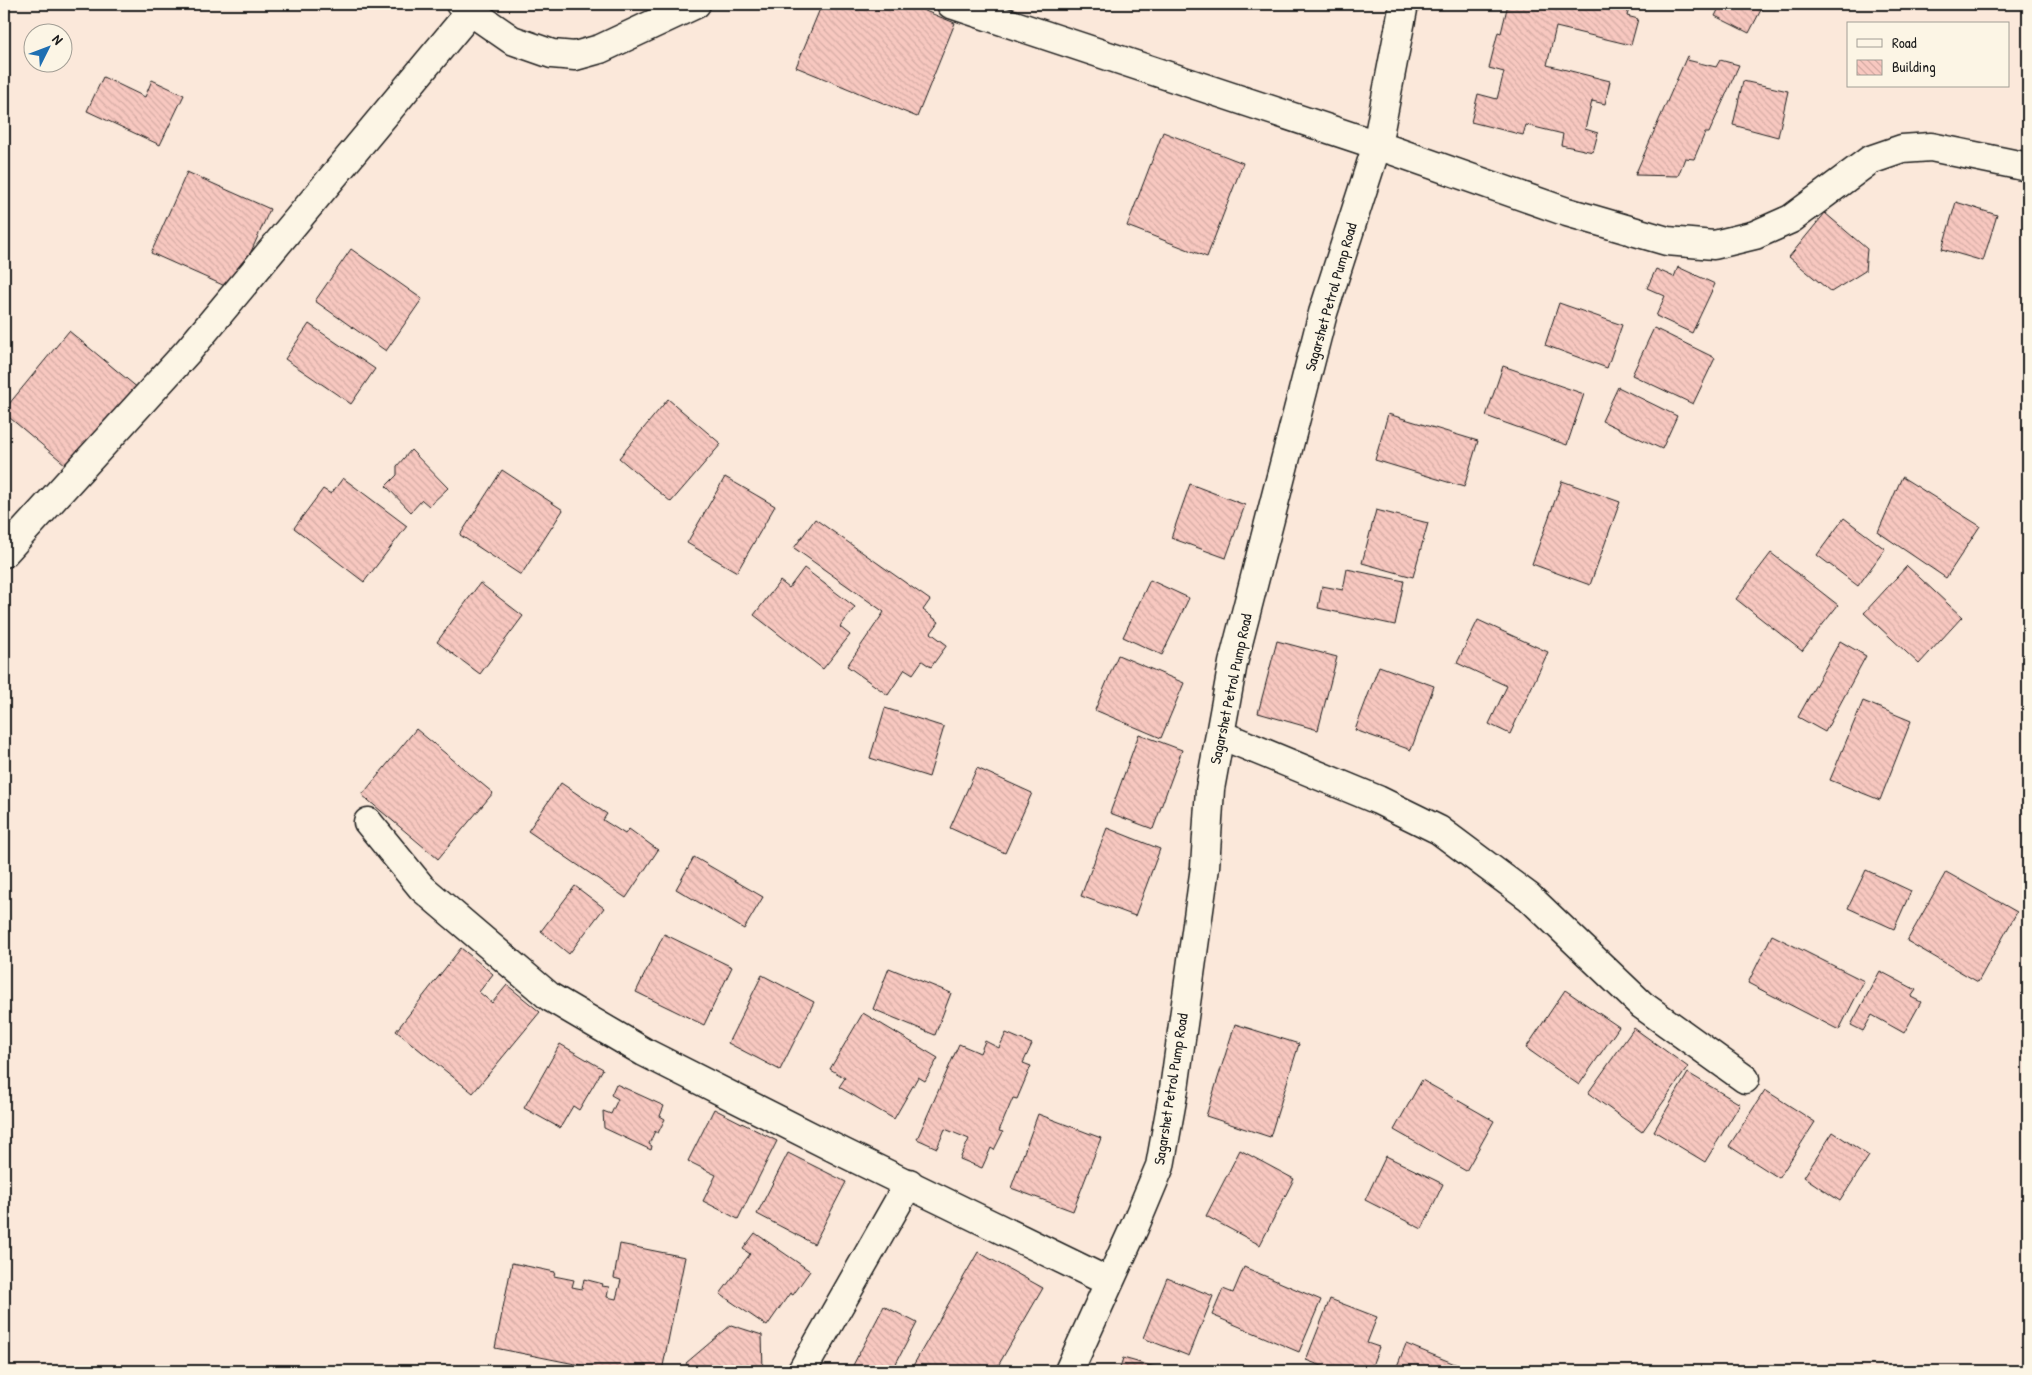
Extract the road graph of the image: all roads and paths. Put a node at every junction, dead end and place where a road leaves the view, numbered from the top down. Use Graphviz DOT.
graph roads {
  1 [pos="696,4"];
  2 [pos="951,4"];
  3 [pos="1404,4"];
  4 [pos="465,8"];
  5 [pos="1377,145"];
  6 [pos="2028,167"];
  7 [pos="4,553"];
  8 [pos="1221,735"];
  9 [pos="368,822"];
  10 [pos="1745,1079"];
  11 [pos="908,1182"];
  12 [pos="1109,1282"];
  13 [pos="802,1371"];
  14 [pos="1069,1371"];
  1 -- 4 [label="street"];
  2 -- 5 [label="street"];
  3 -- 5 [label="street, Sagarshet Petrol Pump Road"];
  4 -- 7 [label="street"];
  5 -- 6 [label="street"];
  5 -- 8 [label="street, Sagarshet Petrol Pump Road"];
  8 -- 10 [label="street"];
  8 -- 12 [label="street, Sagarshet Petrol Pump Road"];
  9 -- 11 [label="street"];
  11 -- 12 [label="street"];
  11 -- 13 [label="street"];
  12 -- 14 [label="street, Sagarshet Petrol Pump Road"];
}
